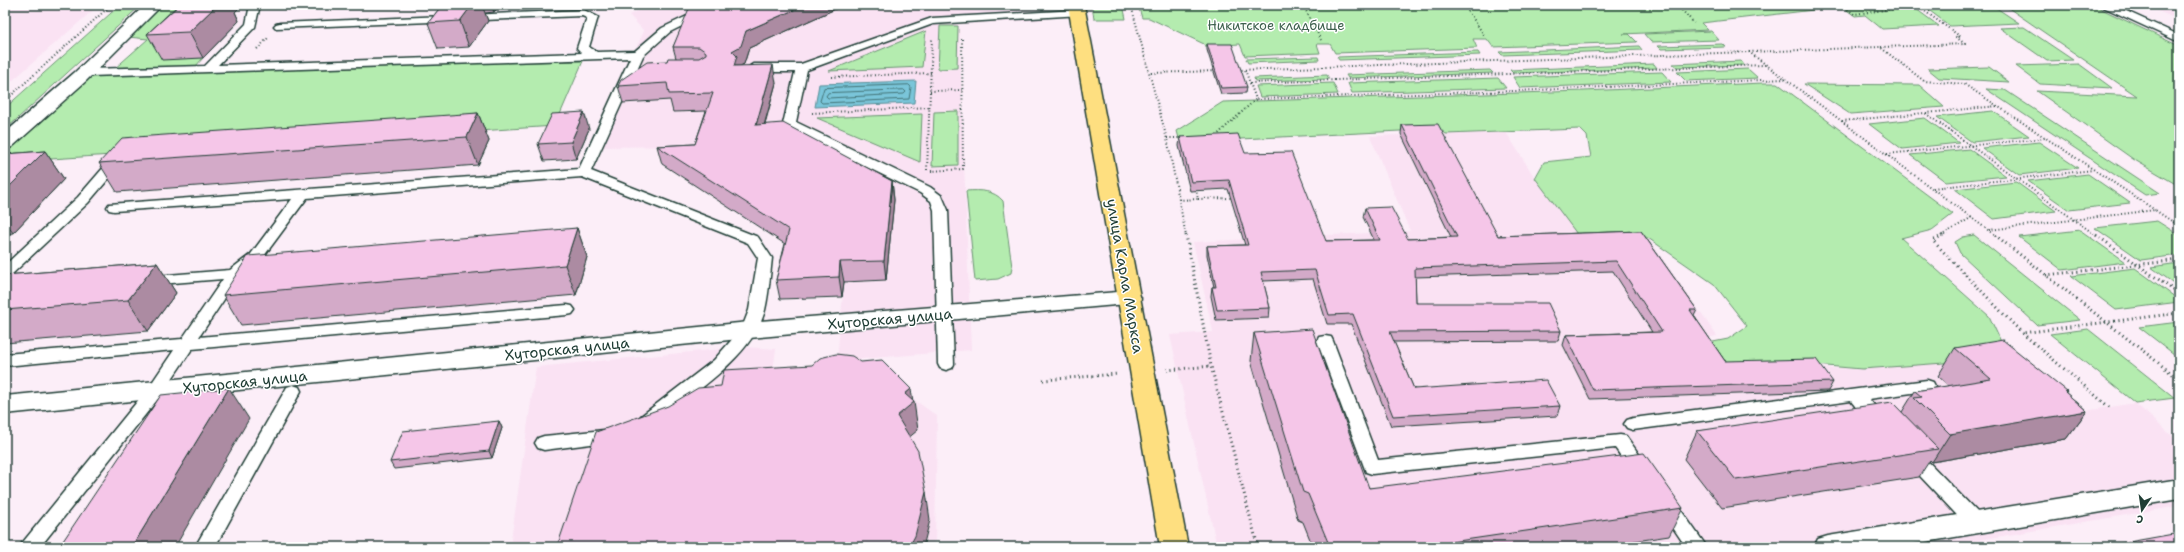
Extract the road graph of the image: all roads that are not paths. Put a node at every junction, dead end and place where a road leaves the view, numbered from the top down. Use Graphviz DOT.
graph roads {
  1 [pos="154,5"];
  2 [pos="255,5"];
  3 [pos="719,5"];
  4 [pos="2104,5"];
  5 [pos="440,7"];
  6 [pos="1077,9"];
  7 [pos="433,20"];
  8 [pos="280,26"];
  9 [pos="2179,39"];
  10 [pos="638,54"];
  11 [pos="594,56"];
  12 [pos="743,68"];
  13 [pos="802,68"];
  14 [pos="207,70"];
  15 [pos="631,70"];
  16 [pos="647,70"];
  17 [pos="80,77"];
  18 [pos="5,144"];
  19 [pos="115,163"];
  20 [pos="584,173"];
  21 [pos="303,194"];
  22 [pos="114,207"];
  23 [pos="234,274"];
  24 [pos="8,277"];
  25 [pos="131,282"];
  26 [pos="1130,298"];
  27 [pos="567,310"];
  28 [pos="945,314"];
  29 [pos="749,330"];
  30 [pos="1325,341"];
  31 [pos="186,344"];
  32 [pos="5,360"];
  33 [pos="946,364"];
  34 [pos="1927,386"];
  35 [pos="155,391"];
  36 [pos="293,391"];
  37 [pos="1855,395"];
  38 [pos="5,405"];
  39 [pos="1633,424"];
  40 [pos="544,443"];
  41 [pos="2179,489"];
  42 [pos="1976,523"];
  43 [pos="29,547"];
  44 [pos="205,547"];
  45 [pos="1174,547"];
  46 [pos="1697,547"];
  47 [pos="1828,547"];
  1 -- 17 [label="street"];
  2 -- 14 [label="lane"];
  3 -- 10 [label="lane"];
  4 -- 9 [label="lane"];
  5 -- 7 [label="lane"];
  6 -- 13 [label="lane"];
  6 -- 26 [label="main road, улица Карла Маркса"];
  7 -- 8 [label="lane"];
  7 -- 11 [label="lane"];
  10 -- 11 [label="lane"];
  10 -- 15 [label="lane"];
  11 -- 14 [label="lane"];
  12 -- 13 [label="lane"];
  13 -- 28 [label="lane"];
  14 -- 17 [label="lane"];
  15 -- 16 [label="lane"];
  15 -- 20 [label="lane"];
  17 -- 18 [label="street"];
  19 -- 24 [label="lane"];
  20 -- 21 [label="lane"];
  20 -- 29 [label="lane"];
  21 -- 22 [label="lane"];
  21 -- 23 [label="lane"];
  23 -- 25 [label="lane"];
  23 -- 31 [label="lane"];
  26 -- 28 [label="street, Хуторская улица"];
  26 -- 45 [label="main road, улица Карла Маркса"];
  27 -- 31 [label="lane"];
  28 -- 29 [label="street, Хуторская улица"];
  28 -- 33 [label="lane"];
  29 -- 35 [label="street, Хуторская улица"];
  29 -- 40 [label="lane"];
  30 -- 46 [label="lane"];
  31 -- 32 [label="lane"];
  31 -- 35 [label="lane"];
  34 -- 37 [label="lane"];
  35 -- 38 [label="street, Хуторская улица"];
  35 -- 43 [label="lane"];
  36 -- 44 [label="lane"];
  37 -- 39 [label="lane"];
  37 -- 42 [label="lane"];
  41 -- 42 [label="street"];
  42 -- 47 [label="street"];
}
